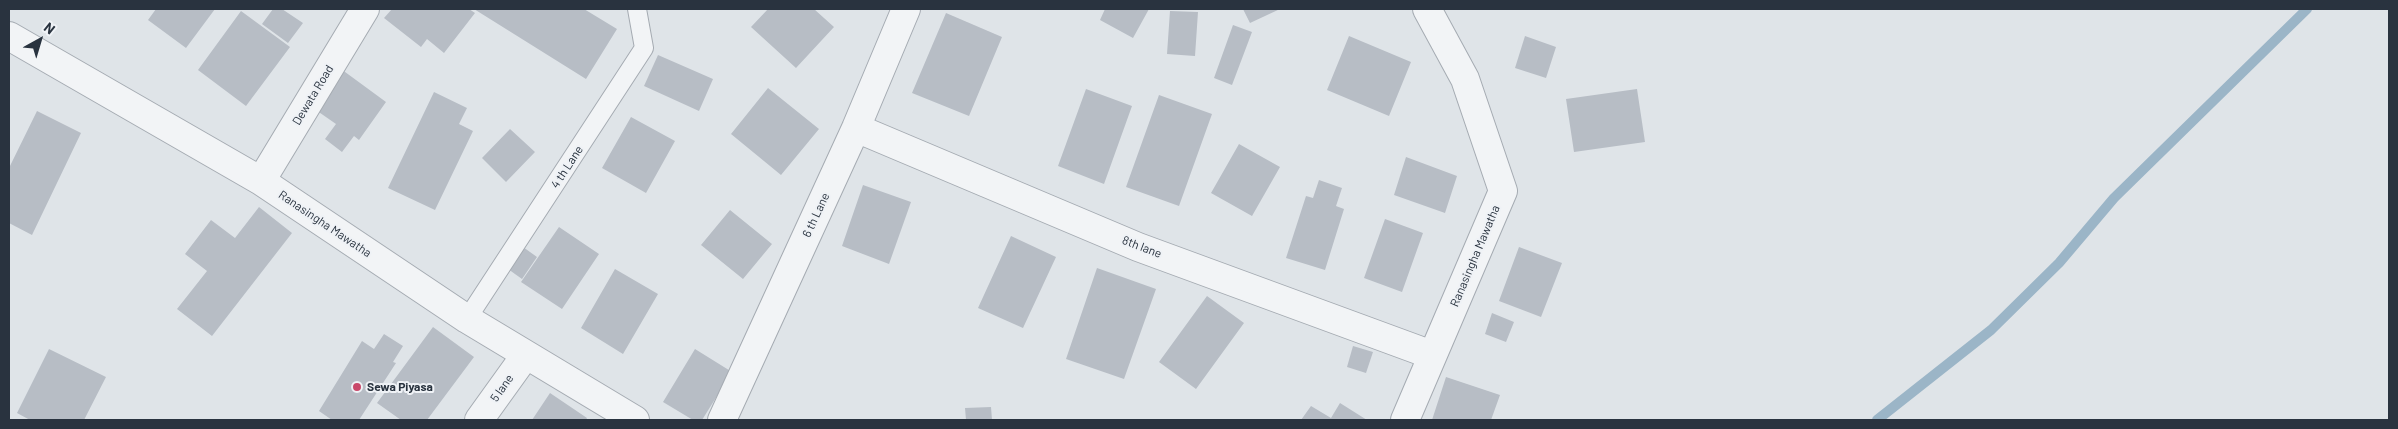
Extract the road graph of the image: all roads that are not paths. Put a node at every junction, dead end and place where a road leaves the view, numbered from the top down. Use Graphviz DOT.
graph roads {
  1 [pos="365,9"];
  2 [pos="637,9"];
  3 [pos="906,9"];
  4 [pos="1426,9"];
  5 [pos="9,36"];
  6 [pos="856,128"];
  7 [pos="261,181"];
  8 [pos="467,319"];
  9 [pos="1432,355"];
  10 [pos="525,356"];
  11 [pos="480,420"];
  12 [pos="635,420"];
  13 [pos="722,420"];
  14 [pos="1404,420"];
  1 -- 7 [label="street, Dewata Road"];
  2 -- 8 [label="lane, 4 th Lane"];
  3 -- 6 [label="street, 6 th Lane"];
  4 -- 9 [label="street, Ranasingha Mawatha"];
  5 -- 7 [label="street, Ranasingha Mawatha"];
  6 -- 9 [label="street, 8th lane"];
  6 -- 13 [label="street, 6 th Lane"];
  7 -- 8 [label="street, Ranasingha Mawatha"];
  8 -- 10 [label="street, Ranasingha Mawatha"];
  9 -- 14 [label="street, Ranasingha Mawatha"];
  10 -- 11 [label="street, 5 lane"];
  10 -- 12 [label="street, Ranasingha Mawatha"];
}
